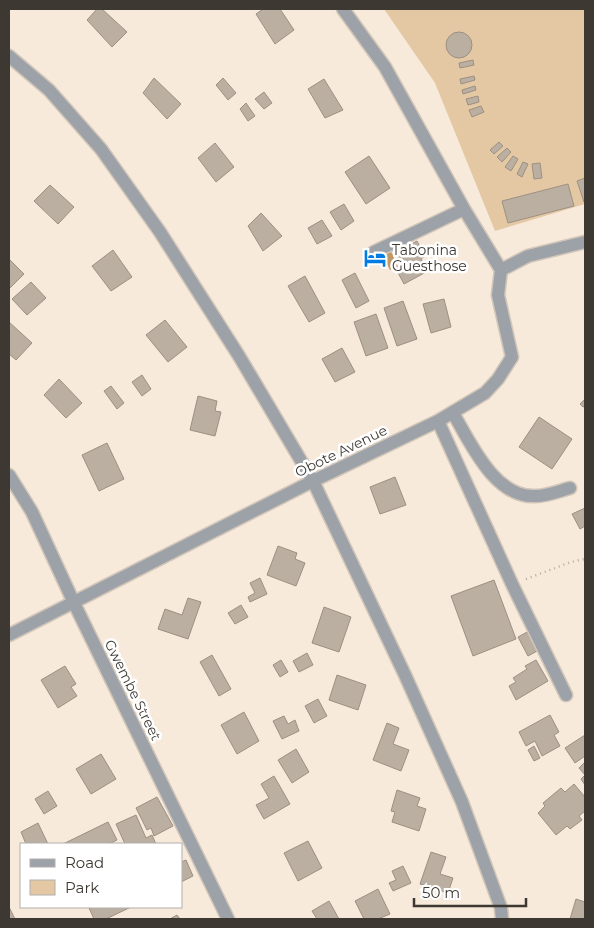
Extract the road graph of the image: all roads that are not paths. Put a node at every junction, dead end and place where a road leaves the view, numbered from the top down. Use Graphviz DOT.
graph roads {
  1 [pos="344,9"];
  2 [pos="9,56"];
  3 [pos="464,209"];
  4 [pos="585,242"];
  5 [pos="374,252"];
  6 [pos="501,270"];
  7 [pos="453,413"];
  8 [pos="438,421"];
  9 [pos="9,475"];
  10 [pos="312,481"];
  11 [pos="570,488"];
  12 [pos="74,603"];
  13 [pos="9,635"];
  14 [pos="566,695"];
  15 [pos="228,919"];
  16 [pos="502,919"];
  1 -- 3 [label="street"];
  2 -- 10 [label="street"];
  3 -- 5 [label="street"];
  3 -- 6 [label="street"];
  4 -- 6 [label="street"];
  6 -- 7 [label="street, Obote Avenue"];
  7 -- 8 [label="street, Obote Avenue"];
  7 -- 11 [label="street"];
  8 -- 10 [label="street, Obote Avenue"];
  8 -- 14 [label="street"];
  9 -- 12 [label="street, Gwembe Street"];
  10 -- 12 [label="street, Obote Avenue"];
  10 -- 16 [label="street"];
  12 -- 13 [label="street, Obote Avenue"];
  12 -- 15 [label="street, Gwembe Street"];
}
